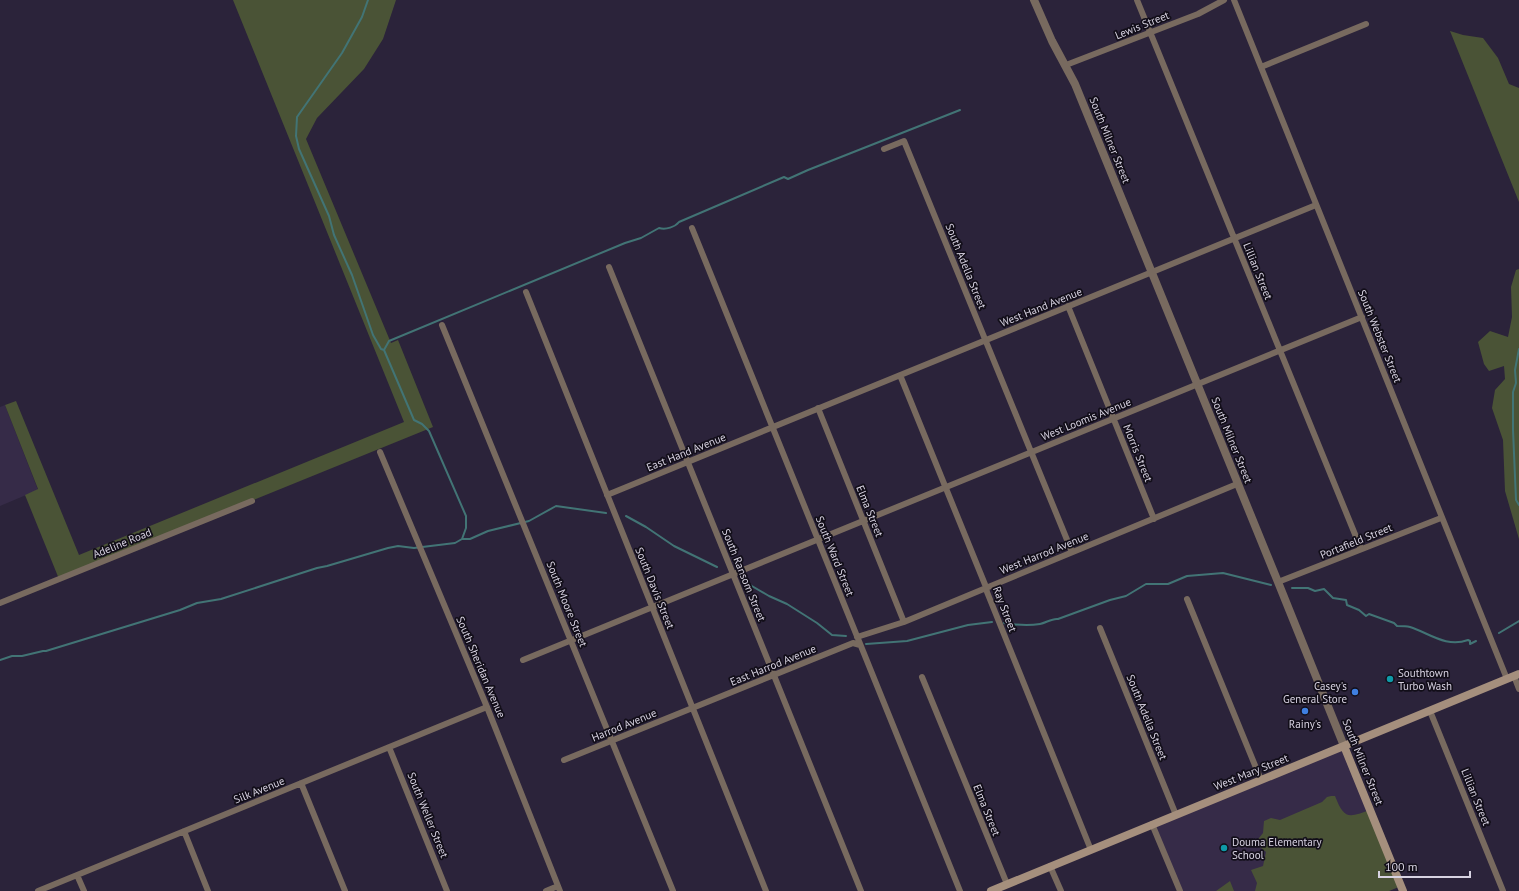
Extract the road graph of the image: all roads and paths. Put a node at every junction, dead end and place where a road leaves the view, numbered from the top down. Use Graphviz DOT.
graph roads {
  1 [pos="1034,0"];
  2 [pos="1137,0"];
  3 [pos="1224,0"];
  4 [pos="1234,0"];
  5 [pos="1366,24"];
  6 [pos="1150,32"];
  7 [pos="1066,65"];
  8 [pos="1261,67"];
  9 [pos="884,149"];
  10 [pos="1316,205"];
  11 [pos="692,228"];
  12 [pos="1234,238"];
  13 [pos="609,266"];
  14 [pos="1152,272"];
  15 [pos="526,292"];
  16 [pos="1068,306"];
  17 [pos="1362,317"];
  18 [pos="442,325"];
  19 [pos="985,340"];
  20 [pos="1280,351"];
  21 [pos="900,375"];
  22 [pos="1197,385"];
  23 [pos="818,408"];
  24 [pos="1113,419"];
  25 [pos="772,427"];
  26 [pos="380,452"];
  27 [pos="1031,453"];
  28 [pos="688,462"];
  29 [pos="1237,484"];
  30 [pos="946,487"];
  31 [pos="607,495"];
  32 [pos="252,501"];
  33 [pos="1442,518"];
  34 [pos="1154,519"];
  35 [pos="863,521"];
  36 [pos="818,540"];
  37 [pos="1361,549"];
  38 [pos="1072,552"];
  39 [pos="733,575"];
  40 [pos="1278,582"];
  41 [pos="986,587"];
  42 [pos="1188,600"];
  43 [pos="0,603"];
  44 [pos="652,607"];
  45 [pos="904,622"];
  46 [pos="1100,628"];
  47 [pos="857,637"];
  48 [pos="571,641"];
  49 [pos="860,645"];
  50 [pos="523,660"];
  51 [pos="774,676"];
  52 [pos="922,677"];
  53 [pos="1513,677"];
  54 [pos="1519,689"];
  55 [pos="487,707"];
  56 [pos="693,708"];
  57 [pos="1430,711"];
  58 [pos="612,741"];
  59 [pos="1344,746"];
  60 [pos="389,747"];
  61 [pos="564,760"];
  62 [pos="1261,780"];
  63 [pos="301,783"];
  64 [pos="1176,815"];
  65 [pos="1152,824"];
  66 [pos="184,832"];
  67 [pos="1090,850"];
  68 [pos="1050,866"];
  69 [pos="77,875"];
  70 [pos="1007,884"];
  71 [pos="559,889"];
  72 [pos="38,891"];
  73 [pos="84,891"];
  74 [pos="208,891"];
  75 [pos="345,891"];
  76 [pos="447,891"];
  77 [pos="546,891"];
  78 [pos="673,891"];
  79 [pos="766,891"];
  80 [pos="861,891"];
  81 [pos="960,891"];
  82 [pos="991,891"];
  83 [pos="1060,891"];
  84 [pos="1180,891"];
  85 [pos="1403,891"];
  86 [pos="1503,891"];
  1 -- 7 [label="street, South Milner Street"];
  2 -- 6 [label="street, Lillian Street"];
  3 -- 6 [label="street, Lewis Street"];
  4 -- 8 [label="street, South Webster Street"];
  5 -- 8 [label="street"];
  6 -- 7 [label="street, Lewis Street"];
  6 -- 12 [label="street, Lillian Street"];
  7 -- 14 [label="street, South Milner Street"];
  8 -- 10 [label="street, South Webster Street"];
  9 -- 19 [label="street, South Adella Street"];
  10 -- 12 [label="street, West Hand Avenue"];
  10 -- 17 [label="street, South Webster Street"];
  11 -- 25 [label="street, South Ward Street"];
  12 -- 14 [label="street, West Hand Avenue"];
  12 -- 20 [label="street, Lillian Street"];
  13 -- 28 [label="street, South Ransom Street"];
  14 -- 16 [label="street, West Hand Avenue"];
  14 -- 22 [label="street, South Milner Street"];
  15 -- 31 [label="street, South Davis Street"];
  16 -- 19 [label="street, West Hand Avenue"];
  16 -- 24 [label="street, Morris Street"];
  17 -- 20 [label="street, West Loomis Avenue"];
  17 -- 33 [label="street, South Webster Street"];
  18 -- 48 [label="street, South Moore Street"];
  19 -- 21 [label="street, West Hand Avenue"];
  19 -- 27 [label="street, South Adella Street"];
  20 -- 22 [label="street, West Loomis Avenue"];
  20 -- 37 [label="street, Lillian Street"];
  21 -- 23 [label="street, West Hand Avenue"];
  21 -- 30 [label="street, Ray Street"];
  22 -- 24 [label="street, West Loomis Avenue"];
  22 -- 29 [label="street, South Milner Street"];
  23 -- 25 [label="street, West Hand Avenue"];
  23 -- 35 [label="street, Elma Street"];
  24 -- 27 [label="street, West Loomis Avenue"];
  24 -- 34 [label="street, Morris Street"];
  25 -- 28 [label="street, East Hand Avenue"];
  25 -- 36 [label="street, South Ward Street"];
  26 -- 55 [label="street, South Sheridan Avenue"];
  27 -- 30 [label="street, West Loomis Avenue"];
  27 -- 38 [label="street, South Adella Street"];
  28 -- 31 [label="street, East Hand Avenue"];
  28 -- 39 [label="street, South Ransom Street"];
  29 -- 34 [label="street, West Harrod Avenue"];
  29 -- 40 [label="street, South Milner Street"];
  30 -- 35 [label="street, West Loomis Avenue"];
  30 -- 41 [label="street, Ray Street"];
  31 -- 44 [label="street, South Davis Street"];
  32 -- 43 [label="street, Adeline Road"];
  33 -- 37 [label="street, Portafield Street"];
  33 -- 53 [label="street, South Webster Street"];
  34 -- 38 [label="street, West Harrod Avenue"];
  35 -- 36 [label="street, West Loomis Avenue"];
  35 -- 45 [label="street, Elma Street"];
  36 -- 39 [label="street, West Loomis Avenue"];
  36 -- 47 [label="street, South Ward Street"];
  37 -- 40 [label="street, Portafield Street"];
  38 -- 41 [label="street, West Harrod Avenue"];
  39 -- 44 [label="street, West Loomis Avenue"];
  39 -- 51 [label="street, South Ransom Street"];
  40 -- 59 [label="street, South Milner Street"];
  41 -- 45 [label="street, West Harrod Avenue"];
  41 -- 67 [label="street, Ray Street"];
  42 -- 62 [label="street"];
  44 -- 48 [label="street, West Loomis Avenue"];
  44 -- 56 [label="street, South Davis Street"];
  45 -- 47 [label="street, West Harrod Avenue"];
  46 -- 64 [label="street, South Adella Street"];
  47 -- 49 [label="street, South Ward Street"];
  48 -- 50 [label="street, West Loomis Avenue"];
  48 -- 58 [label="street, South Moore Street"];
  49 -- 51 [label="street, East Harrod Avenue"];
  49 -- 81 [label="street, South Ward Street"];
  51 -- 56 [label="street, East Harrod Avenue"];
  51 -- 80 [label="street, South Ransom Street"];
  52 -- 70 [label="street, Elma Street"];
  53 -- 54 [label="street, South Webster Street"];
  53 -- 57 [label="main road, West Mary Street"];
  55 -- 60 [label="street, Silk Avenue"];
  55 -- 71 [label="street, South Sheridan Avenue"];
  56 -- 58 [label="street, Harrod Avenue"];
  56 -- 79 [label="street, South Davis Street"];
  57 -- 59 [label="main road, West Mary Street"];
  57 -- 86 [label="street, Lillian Street"];
  58 -- 61 [label="street, Harrod Avenue"];
  58 -- 78 [label="street, South Moore Street"];
  59 -- 62 [label="main road, West Mary Street"];
  59 -- 85 [label="main road, South Milner Street"];
  60 -- 63 [label="street, Silk Avenue"];
  60 -- 76 [label="street, South Weller Street"];
  62 -- 64 [label="main road, West Mary Street"];
  63 -- 66 [label="street, Silk Avenue"];
  63 -- 75 [label="street"];
  64 -- 65 [label="main road, West Mary Street"];
  65 -- 67 [label="main road, West Mary Street"];
  65 -- 84 [label="street"];
  66 -- 69 [label="street, Silk Avenue"];
  66 -- 74 [label="street"];
  67 -- 68 [label="main road, West Mary Street"];
  68 -- 70 [label="main road, West Mary Street"];
  68 -- 83 [label="street"];
  69 -- 72 [label="street, Silk Avenue"];
  69 -- 73 [label="street"];
  70 -- 82 [label="main road, West Mary Street"];
  71 -- 77 [label="street"];
}
